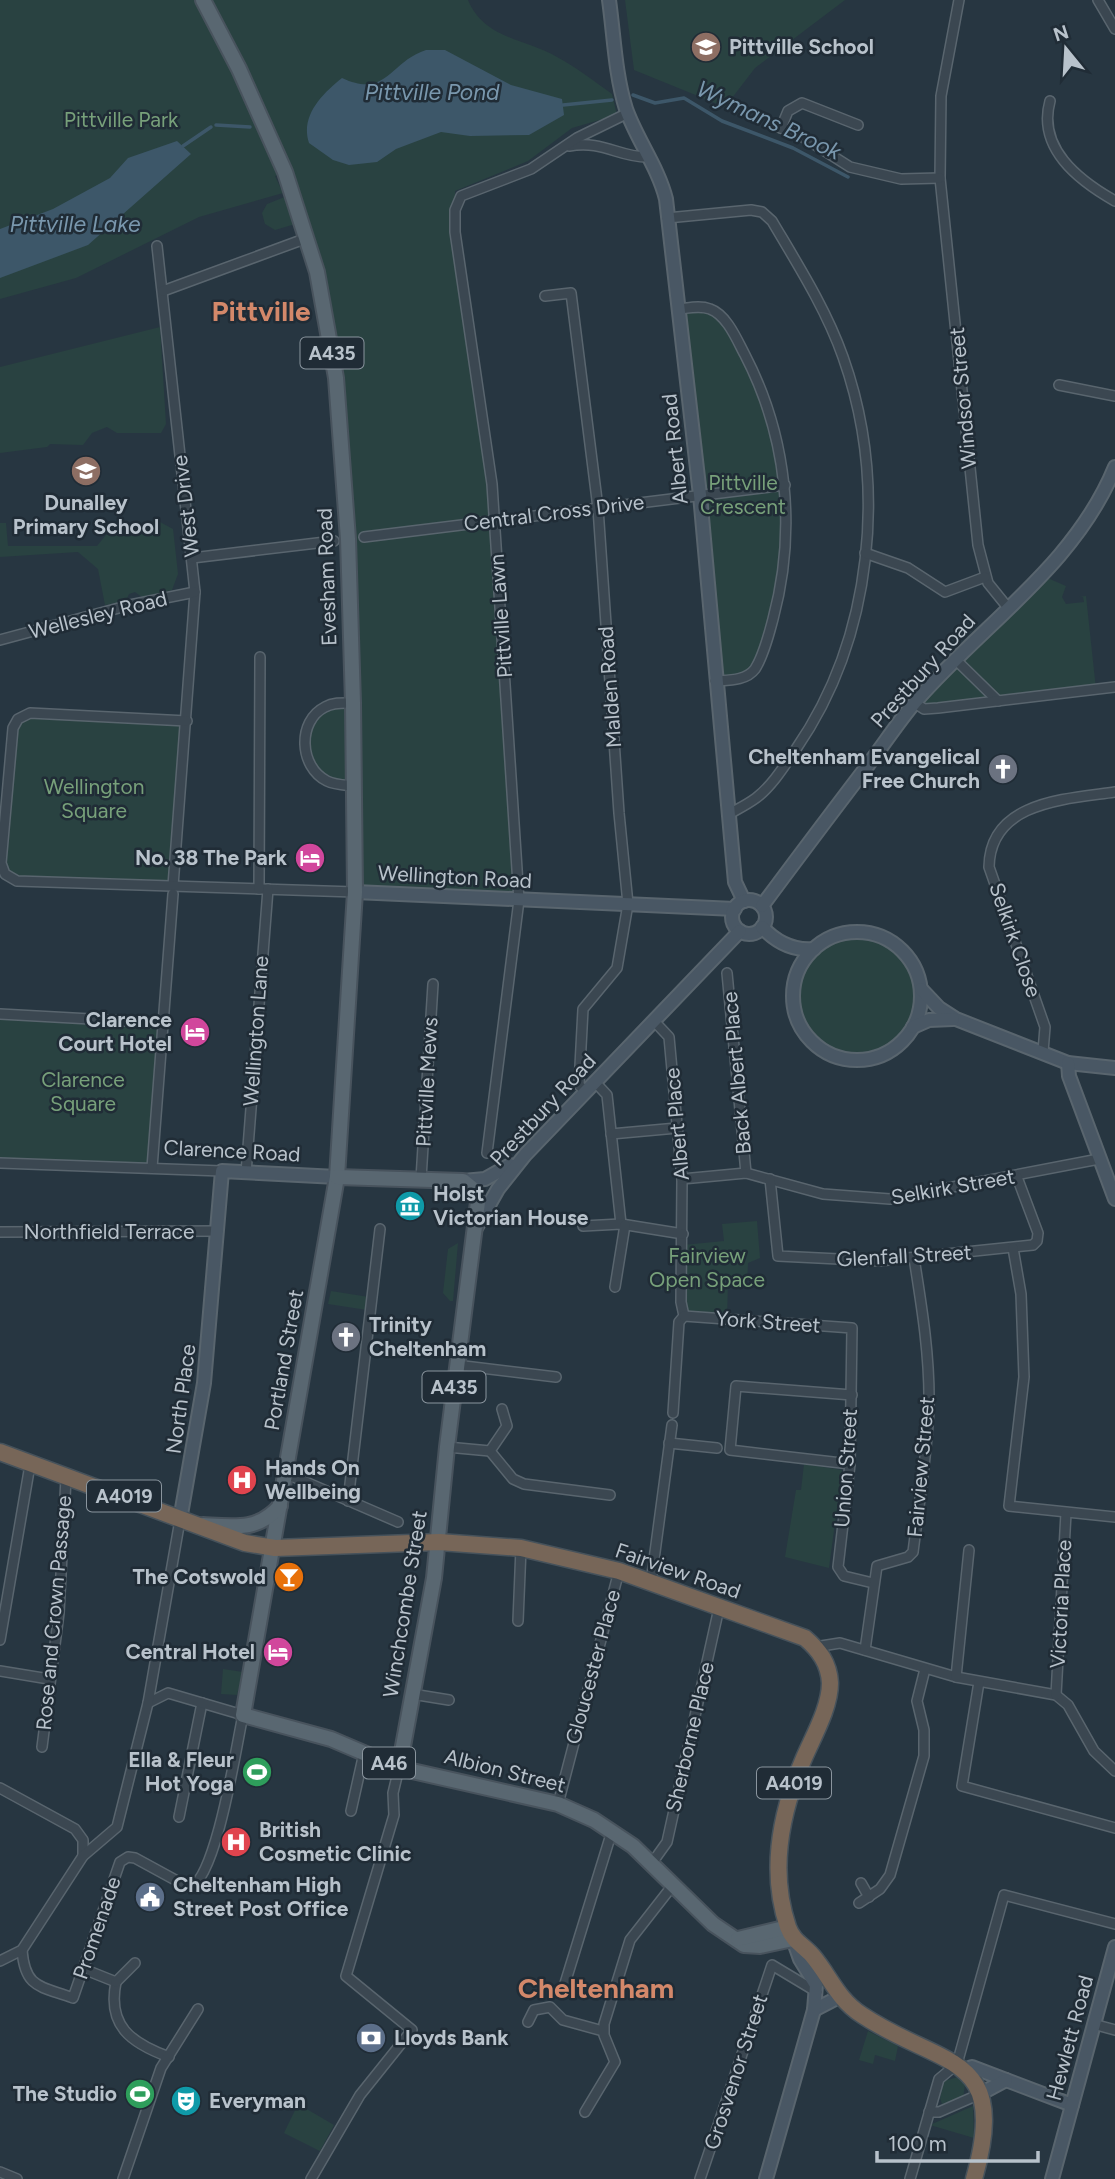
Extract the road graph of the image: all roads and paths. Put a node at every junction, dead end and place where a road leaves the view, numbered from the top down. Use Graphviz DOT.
graph roads {
  1 [pos="203,0"];
  2 [pos="609,0"];
  3 [pos="959,0"];
  4 [pos="1098,0"];
  5 [pos="1115,29"];
  6 [pos="1050,101"];
  7 [pos="628,113"];
  8 [pos="770,124"];
  9 [pos="858,125"];
  10 [pos="781,128"];
  11 [pos="564,146"];
  12 [pos="647,157"];
  13 [pos="940,178"];
  14 [pos="1115,201"];
  15 [pos="667,218"];
  16 [pos="307,238"];
  17 [pos="157,246"];
  18 [pos="163,291"];
  19 [pos="545,296"];
  20 [pos="678,309"];
  21 [pos="1059,386"];
  22 [pos="1115,396"];
  23 [pos="1115,467"];
  24 [pos="785,485"];
  25 [pos="700,495"];
  26 [pos="598,508"];
  27 [pos="495,520"];
  28 [pos="364,537"];
  29 [pos="334,541"];
  30 [pos="865,553"];
  31 [pos="192,558"];
  32 [pos="985,577"];
  33 [pos="195,592"];
  34 [pos="1009,609"];
  35 [pos="0,640"];
  36 [pos="260,657"];
  37 [pos="955,659"];
  38 [pos="715,681"];
  39 [pos="1115,687"];
  40 [pos="998,701"];
  41 [pos="353,703"];
  42 [pos="915,703"];
  43 [pos="187,721"];
  44 [pos="355,786"];
  45 [pos="1115,793"];
  46 [pos="729,814"];
  47 [pos="263,889"];
  48 [pos="173,890"];
  49 [pos="355,892"];
  50 [pos="519,900"];
  51 [pos="628,904"];
  52 [pos="739,905"];
  53 [pos="762,906"];
  54 [pos="762,927"];
  55 [pos="740,931"];
  56 [pos="791,948"];
  57 [pos="814,949"];
  58 [pos="800,967"];
  59 [pos="727,973"];
  60 [pos="433,984"];
  61 [pos="921,989"];
  62 [pos="0,1014"];
  63 [pos="956,1019"];
  64 [pos="654,1021"];
  65 [pos="163,1023"];
  66 [pos="914,1027"];
  67 [pos="1042,1052"];
  68 [pos="1068,1063"];
  69 [pos="1115,1068"];
  70 [pos="590,1087"];
  71 [pos="677,1128"];
  72 [pos="611,1134"];
  73 [pos="487,1153"];
  74 [pos="525,1155"];
  75 [pos="1099,1159"];
  76 [pos="0,1163"];
  77 [pos="152,1168"];
  78 [pos="222,1171"];
  79 [pos="246,1173"];
  80 [pos="746,1173"];
  81 [pos="337,1177"];
  82 [pos="1017,1177"];
  83 [pos="682,1179"];
  84 [pos="421,1180"];
  85 [pos="770,1180"];
  86 [pos="463,1181"];
  87 [pos="1115,1199"];
  88 [pos="623,1224"];
  89 [pos="583,1226"];
  90 [pos="380,1229"];
  91 [pos="218,1231"];
  92 [pos="0,1232"];
  93 [pos="473,1232"];
  94 [pos="682,1234"];
  95 [pos="1013,1248"];
  96 [pos="914,1258"];
  97 [pos="615,1287"];
  98 [pos="684,1316"];
  99 [pos="852,1328"];
  100 [pos="456,1365"];
  101 [pos="556,1377"];
  102 [pos="852,1395"];
  103 [pos="502,1409"];
  104 [pos="673,1413"];
  105 [pos="672,1425"];
  106 [pos="669,1443"];
  107 [pos="446,1447"];
  108 [pos="717,1448"];
  109 [pos="490,1451"];
  110 [pos="0,1452"];
  111 [pos="850,1464"];
  112 [pos="30,1465"];
  113 [pos="287,1474"];
  114 [pos="66,1478"];
  115 [pos="610,1495"];
  116 [pos="348,1501"];
  117 [pos="281,1505"];
  118 [pos="1066,1513"];
  119 [pos="1115,1517"];
  120 [pos="186,1522"];
  121 [pos="398,1522"];
  122 [pos="439,1542"];
  123 [pos="275,1548"];
  124 [pos="521,1548"];
  125 [pos="969,1549"];
  126 [pos="619,1571"];
  127 [pos="651,1582"];
  128 [pos="873,1583"];
  129 [pos="719,1608"];
  130 [pos="518,1621"];
  131 [pos="0,1640"];
  132 [pos="815,1647"];
  133 [pos="865,1650"];
  134 [pos="925,1669"];
  135 [pos="0,1671"];
  136 [pos="153,1671"];
  137 [pos="956,1677"];
  138 [pos="49,1679"];
  139 [pos="979,1682"];
  140 [pos="168,1693"];
  141 [pos="412,1694"];
  142 [pos="1056,1695"];
  143 [pos="449,1700"];
  144 [pos="148,1703"];
  145 [pos="202,1703"];
  146 [pos="243,1714"];
  147 [pos="42,1747"];
  148 [pos="364,1753"];
  149 [pos="399,1768"];
  150 [pos="1115,1771"];
  151 [pos="0,1788"];
  152 [pos="558,1804"];
  153 [pos="351,1811"];
  154 [pos="179,1817"];
  155 [pos="1115,1828"];
  156 [pos="612,1831"];
  157 [pos="83,1856"];
  158 [pos="652,1863"];
  159 [pos="861,1883"];
  160 [pos="673,1885"];
  161 [pos="869,1897"];
  162 [pos="859,1903"];
  163 [pos="1115,1924"];
  164 [pos="791,1933"];
  165 [pos="1115,1947"];
  166 [pos="22,1950"];
  167 [pos="0,1961"];
  168 [pos="135,1963"];
  169 [pos="91,1972"];
  170 [pos="116,1982"];
  171 [pos="817,1992"];
  172 [pos="562,1993"];
  173 [pos="839,1997"];
  174 [pos="198,2009"];
  175 [pos="814,2010"];
  176 [pos="528,2022"];
  177 [pos="1093,2024"];
  178 [pos="603,2031"];
  179 [pos="1115,2031"];
  180 [pos="169,2057"];
  181 [pos="961,2067"];
  182 [pos="1006,2080"];
  183 [pos="980,2094"];
  184 [pos="1072,2105"];
  185 [pos="585,2112"];
  186 [pos="929,2112"];
  187 [pos="0,2172"];
  188 [pos="17,2178"];
  189 [pos="123,2179"];
  190 [pos="312,2179"];
  191 [pos="701,2179"];
  192 [pos="766,2179"];
  193 [pos="910,2179"];
  194 [pos="974,2179"];
  195 [pos="1052,2179"];
  1 -- 16 [label="main road, Evesham Road / A435"];
  2 -- 7 [label="street, Albert Road"];
  3 -- 13 [label="street, Windsor Street"];
  4 -- 5 [label="street"];
  6 -- 14 [label="street"];
  7 -- 11 [label="street, Pittville Lawn"];
  7 -- 12 [label="street, Albert Road"];
  8 -- 10 [label="street"];
  9 -- 10 [label="street"];
  10 -- 13 [label="street"];
  11 -- 12 [label="street"];
  11 -- 27 [label="street, Pittville Lawn"];
  12 -- 15 [label="street, Albert Road"];
  13 -- 32 [label="street, Windsor Street"];
  15 -- 20 [label="street, Albert Road"];
  15 -- 30 [label="street"];
  16 -- 18 [label="street"];
  16 -- 41 [label="main road, Evesham Road / A435"];
  17 -- 18 [label="street, West Drive"];
  18 -- 31 [label="street, West Drive"];
  19 -- 26 [label="street, Malden Road"];
  20 -- 24 [label="street"];
  20 -- 25 [label="street, Albert Road"];
  21 -- 22 [label="street"];
  23 -- 34 [label="street, Prestbury Road"];
  24 -- 25 [label="street, Central Cross Drive"];
  24 -- 38 [label="street"];
  25 -- 26 [label="street, Central Cross Drive"];
  25 -- 38 [label="street, Albert Road"];
  26 -- 27 [label="street, Central Cross Drive"];
  26 -- 51 [label="street, Malden Road"];
  27 -- 28 [label="street, Central Cross Drive"];
  27 -- 50 [label="street, Pittville Lawn"];
  29 -- 31 [label="street"];
  30 -- 32 [label="street"];
  30 -- 46 [label="street"];
  31 -- 33 [label="street, West Drive"];
  32 -- 34 [label="street, Windsor Street"];
  33 -- 35 [label="street, Wellesley Road"];
  33 -- 43 [label="street, West Drive"];
  34 -- 37 [label="street, Prestbury Road"];
  36 -- 47 [label="street, Wellington Lane"];
  37 -- 40 [label="street"];
  37 -- 42 [label="street, Prestbury Road"];
  38 -- 46 [label="street, Albert Road"];
  39 -- 40 [label="street"];
  40 -- 42 [label="street"];
  41 -- 44 [label="main road, Evesham Road / A435"];
  41 -- 44 [label="street"];
  42 -- 53 [label="street, Prestbury Road"];
  43 -- 48 [label="street"];
  43 -- 48 [label="street"];
  44 -- 49 [label="main road, Evesham Road / A435"];
  45 -- 67 [label="street, Selkirk Close"];
  46 -- 52 [label="street, Albert Road"];
  47 -- 48 [label="street, Wellington Road"];
  47 -- 49 [label="street, Wellington Road"];
  47 -- 79 [label="street, Wellington Lane"];
  48 -- 65 [label="street"];
  49 -- 50 [label="street, Wellington Road"];
  49 -- 81 [label="main road, Evesham Road / A435"];
  50 -- 51 [label="street, Wellington Road"];
  50 -- 73 [label="street, Pittville Lawn"];
  51 -- 52 [label="street, Wellington Road"];
  51 -- 70 [label="street, Malden Road"];
  52 -- 53 [label="street"];
  52 -- 55 [label="street"];
  53 -- 54 [label="street"];
  54 -- 55 [label="street"];
  54 -- 56 [label="street"];
  55 -- 64 [label="street, Prestbury Road"];
  56 -- 57 [label="street"];
  56 -- 58 [label="street"];
  57 -- 58 [label="street"];
  57 -- 61 [label="street"];
  58 -- 66 [label="street"];
  59 -- 80 [label="street, Back Albert Place"];
  60 -- 84 [label="street, Pittville Mews"];
  61 -- 63 [label="street"];
  61 -- 66 [label="street"];
  62 -- 65 [label="street"];
  63 -- 66 [label="street"];
  63 -- 67 [label="street"];
  64 -- 70 [label="street, Prestbury Road"];
  64 -- 71 [label="street, Albert Place"];
  65 -- 77 [label="street"];
  67 -- 68 [label="street"];
  68 -- 69 [label="street"];
  68 -- 75 [label="street"];
  70 -- 72 [label="street, Malden Road"];
  70 -- 74 [label="street, Prestbury Road"];
  71 -- 72 [label="street"];
  71 -- 83 [label="street, Albert Place"];
  72 -- 88 [label="street, Malden Road"];
  74 -- 86 [label="street, Clarence Road"];
  74 -- 93 [label="street, Prestbury Road"];
  75 -- 82 [label="street, Selkirk Street"];
  75 -- 87 [label="street"];
  76 -- 77 [label="street, Clarence Road"];
  77 -- 78 [label="street, Clarence Road"];
  78 -- 79 [label="street, Clarence Road"];
  78 -- 91 [label="street, North Place"];
  79 -- 81 [label="street, Clarence Road"];
  80 -- 83 [label="street, Selkirk Street"];
  80 -- 85 [label="street, Selkirk Street"];
  81 -- 84 [label="main road, Clarence Road"];
  81 -- 113 [label="main road, Portland Street / A435"];
  82 -- 85 [label="street, Selkirk Street"];
  82 -- 95 [label="street, Glenfall Street"];
  83 -- 94 [label="street, Albert Place"];
  84 -- 86 [label="main road, Clarence Road"];
  85 -- 96 [label="street, Glenfall Street"];
  86 -- 93 [label="main road, A435"];
  88 -- 89 [label="street"];
  88 -- 94 [label="street"];
  88 -- 97 [label="street, Malden Road"];
  90 -- 116 [label="street"];
  91 -- 92 [label="street, Northfield Terrace"];
  91 -- 120 [label="street, North Place"];
  93 -- 100 [label="main road, Winchcombe Street / A435"];
  94 -- 98 [label="street, Albert Place"];
  95 -- 96 [label="street, Glenfall Street"];
  95 -- 118 [label="street"];
  96 -- 128 [label="street, Fairview Street"];
  98 -- 99 [label="street, York Street"];
  98 -- 104 [label="street, Albert Place"];
  99 -- 102 [label="street, Union Street"];
  100 -- 101 [label="street"];
  100 -- 107 [label="main road, Winchcombe Street / A435"];
  102 -- 111 [label="street, Union Street"];
  102 -- 111 [label="street"];
  103 -- 109 [label="street"];
  105 -- 106 [label="street"];
  106 -- 108 [label="street"];
  106 -- 127 [label="street"];
  107 -- 109 [label="street"];
  107 -- 122 [label="main road, Winchcombe Street / A435"];
  109 -- 115 [label="street"];
  110 -- 112 [label="highway, A4019"];
  111 -- 128 [label="street, Union Street"];
  112 -- 114 [label="highway, A4019"];
  112 -- 131 [label="street"];
  113 -- 116 [label="street"];
  113 -- 117 [label="main road, Portland Street / A435"];
  114 -- 120 [label="highway, A4019"];
  114 -- 138 [label="street, Rose and Crown Passage"];
  116 -- 121 [label="street"];
  117 -- 120 [label="main road"];
  117 -- 123 [label="main road, Portland Street / A435"];
  118 -- 119 [label="street"];
  118 -- 142 [label="street, Victoria Place"];
  120 -- 123 [label="highway, Fairview Road / A4019"];
  120 -- 136 [label="street, North Place"];
  122 -- 123 [label="highway, Fairview Road / A4019"];
  122 -- 124 [label="highway, Fairview Road / A4019"];
  122 -- 141 [label="main road, Winchcombe Street / A435"];
  123 -- 146 [label="main road, Portland Street / A435"];
  124 -- 126 [label="highway, Fairview Road / A4019"];
  124 -- 130 [label="street"];
  125 -- 137 [label="street"];
  126 -- 127 [label="highway, Fairview Road / A4019"];
  126 -- 152 [label="street, Gloucester Place"];
  127 -- 129 [label="highway, Fairview Road / A4019"];
  128 -- 133 [label="street"];
  129 -- 132 [label="highway, Fairview Road / A4019"];
  129 -- 158 [label="street, Sherborne Place"];
  132 -- 133 [label="street"];
  132 -- 164 [label="highway, A4019"];
  133 -- 134 [label="street"];
  134 -- 137 [label="street"];
  134 -- 161 [label="street"];
  135 -- 138 [label="street"];
  136 -- 140 [label="street"];
  136 -- 144 [label="street, North Place"];
  137 -- 139 [label="street"];
  138 -- 147 [label="street, Rose and Crown Passage"];
  139 -- 142 [label="street"];
  139 -- 155 [label="street"];
  140 -- 144 [label="street"];
  140 -- 145 [label="street, Albion Street"];
  141 -- 143 [label="street"];
  141 -- 149 [label="main road, Winchcombe Street / A435"];
  142 -- 150 [label="street"];
  144 -- 157 [label="street, North Place"];
  145 -- 146 [label="street, Albion Street"];
  145 -- 154 [label="street"];
  146 -- 148 [label="main road, Albion Street / A46"];
  146 -- 166 [label="street, Promenade"];
  148 -- 149 [label="main road, Albion Street / A46"];
  148 -- 153 [label="street"];
  149 -- 152 [label="main road, Albion Street / A46"];
  149 -- 190 [label="street, Winchcombe Street"];
  151 -- 157 [label="street"];
  152 -- 156 [label="main road, Albion Street / A46"];
  156 -- 158 [label="main road, Albion Street / A46"];
  156 -- 172 [label="street"];
  157 -- 166 [label="street"];
  158 -- 160 [label="main road, Albion Street / A46"];
  159 -- 161 [label="street"];
  160 -- 164 [label="main road, Albion Street / A46"];
  160 -- 178 [label="street"];
  161 -- 162 [label="street"];
  163 -- 181 [label="street"];
  164 -- 171 [label="street"];
  164 -- 173 [label="highway"];
  165 -- 177 [label="street, Hewlett Road"];
  166 -- 167 [label="street"];
  168 -- 170 [label="street"];
  169 -- 170 [label="street"];
  170 -- 180 [label="street"];
  171 -- 175 [label="street"];
  171 -- 191 [label="street, Grosvenor Street"];
  173 -- 175 [label="street"];
  173 -- 181 [label="highway"];
  174 -- 180 [label="street"];
  175 -- 192 [label="street"];
  176 -- 178 [label="street"];
  177 -- 179 [label="street"];
  177 -- 184 [label="street, Hewlett Road"];
  178 -- 185 [label="street"];
  180 -- 189 [label="street"];
  181 -- 182 [label="street"];
  181 -- 183 [label="highway"];
  181 -- 186 [label="street"];
  182 -- 183 [label="street"];
  182 -- 184 [label="street"];
  183 -- 186 [label="street"];
  183 -- 194 [label="highway"];
  184 -- 195 [label="street, Hewlett Road"];
  186 -- 193 [label="street"];
  187 -- 188 [label="street"];
}
